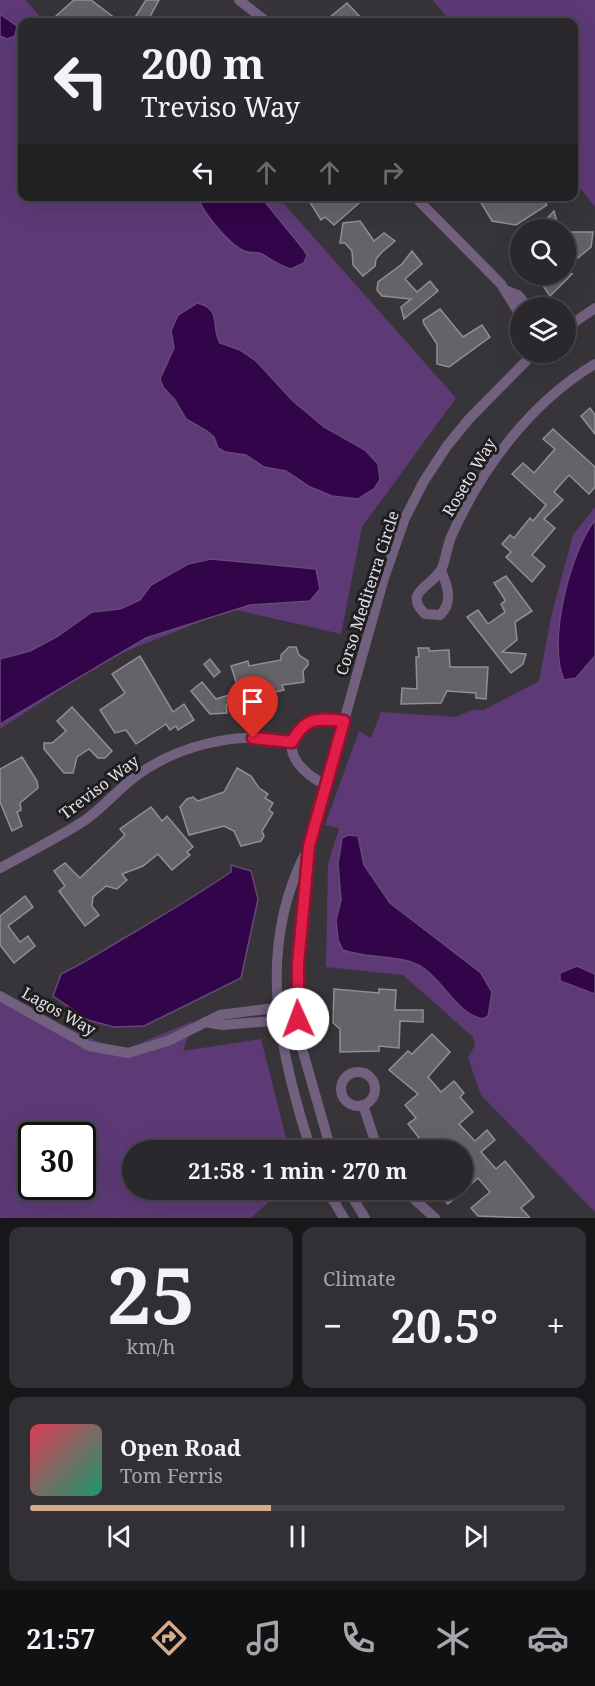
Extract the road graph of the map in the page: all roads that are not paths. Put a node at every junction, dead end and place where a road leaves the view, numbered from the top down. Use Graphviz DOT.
graph roads {
  1 [pos="239,0"];
  2 [pos="262,18"];
  3 [pos="419,201"];
  4 [pos="507,291"];
  5 [pos="510,297"];
  6 [pos="520,297"];
  7 [pos="595,308"];
  8 [pos="576,321"];
  9 [pos="524,363"];
  10 [pos="595,364"];
  11 [pos="441,570"];
  12 [pos="344,721"];
  13 [pos="292,742"];
  14 [pos="326,785"];
  15 [pos="309,846"];
  16 [pos="0,868"];
  17 [pos="0,996"];
  18 [pos="297,1005"];
  19 [pos="278,1008"];
  20 [pos="298,1019"];
  21 [pos="280,1020"];
  22 [pos="205,1022"];
  23 [pos="363,1105"];
  24 [pos="308,1140"];
  25 [pos="328,1140"];
  26 [pos="375,1140"];
  27 [pos="333,1200"];
  28 [pos="354,1200"];
  29 [pos="415,1200"];
  30 [pos="344,1218"];
  31 [pos="365,1218"];
  32 [pos="435,1218"];
  1 -- 2 [label="street"];
  3 -- 4 [label="street"];
  4 -- 5 [label="street"];
  4 -- 6 [label="street"];
  7 -- 8 [label="street"];
  9 -- 12 [label="street, Corso Mediterra Circle"];
  10 -- 11 [label="street, Roseto Way"];
  12 -- 13 [label="street"];
  12 -- 14 [label="street, Corso Mediterra Circle"];
  13 -- 14 [label="street"];
  13 -- 16 [label="street, Treviso Way"];
  14 -- 15 [label="street, Corso Mediterra Circle"];
  15 -- 18 [label="street, Corso Mediterra Circle"];
  15 -- 19 [label="street, Corso Mediterra Circle"];
  17 -- 22 [label="street, Lagos Way"];
  18 -- 19 [label="street, Lagos Way"];
  18 -- 20 [label="street, Corso Mediterra Circle"];
  19 -- 21 [label="street, Corso Mediterra Circle"];
  19 -- 22 [label="street, Lagos Way"];
  20 -- 21 [label="street, Lagos Way"];
  20 -- 25 [label="street, Corso Mediterra Circle"];
  21 -- 22 [label="street, Lagos Way"];
  21 -- 24 [label="street, Corso Mediterra Circle"];
  23 -- 26 [label="street"];
  27 -- 30 [label="street"];
  28 -- 31 [label="street"];
  29 -- 32 [label="street"];
}
